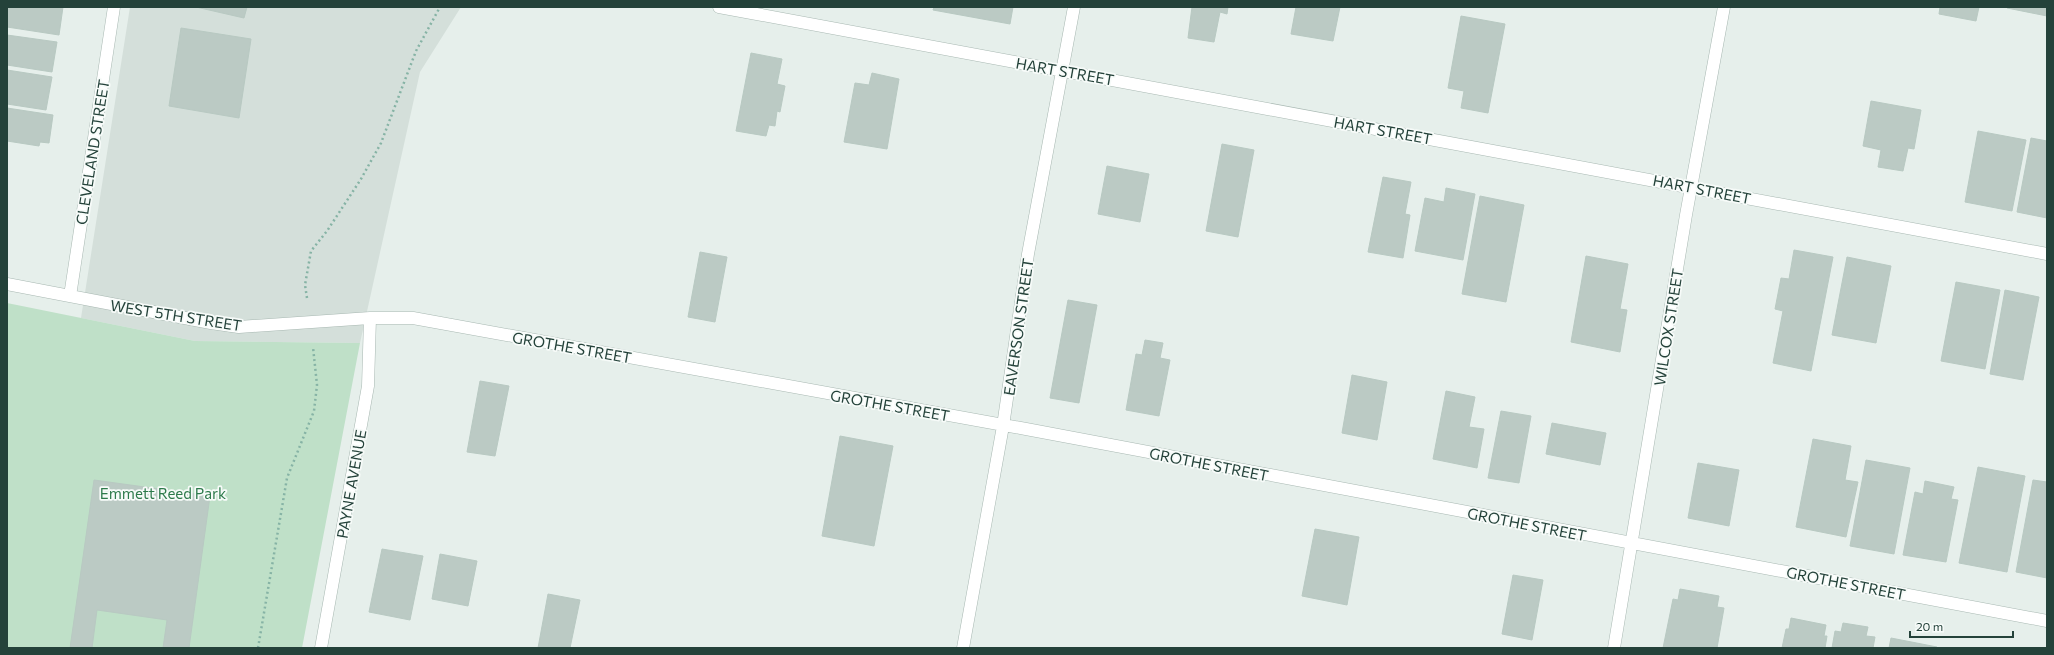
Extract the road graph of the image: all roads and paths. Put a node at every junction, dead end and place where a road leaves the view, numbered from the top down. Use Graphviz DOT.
graph roads {
  1 [pos="114,7"];
  2 [pos="440,7"];
  3 [pos="719,7"];
  4 [pos="1074,7"];
  5 [pos="1724,7"];
  6 [pos="1062,70"];
  7 [pos="1691,187"];
  8 [pos="2047,254"];
  9 [pos="7,284"];
  10 [pos="70,296"];
  11 [pos="309,305"];
  12 [pos="370,318"];
  13 [pos="313,346"];
  14 [pos="1003,426"];
  15 [pos="1632,544"];
  16 [pos="2047,621"];
  17 [pos="258,648"];
  18 [pos="321,648"];
  19 [pos="963,648"];
  20 [pos="1614,648"];
  1 -- 10 [label="street, CLEVELAND STREET"];
  2 -- 11 [label="path"];
  3 -- 6 [label="street, HART STREET"];
  4 -- 6 [label="street, EAVERSON STREET"];
  5 -- 7 [label="street, WILCOX STREET"];
  6 -- 7 [label="street, HART STREET"];
  6 -- 14 [label="street, EAVERSON STREET"];
  7 -- 8 [label="street, HART STREET"];
  7 -- 15 [label="street, WILCOX STREET"];
  9 -- 10 [label="street, WEST 5TH STREET"];
  10 -- 12 [label="street, WEST 5TH STREET"];
  12 -- 14 [label="street, GROTHE STREET"];
  12 -- 18 [label="street, PAYNE AVENUE"];
  13 -- 17 [label="path"];
  14 -- 15 [label="street, GROTHE STREET"];
  14 -- 19 [label="street, EAVERSON STREET"];
  15 -- 16 [label="street, GROTHE STREET"];
  15 -- 20 [label="street, WILCOX STREET"];
}
